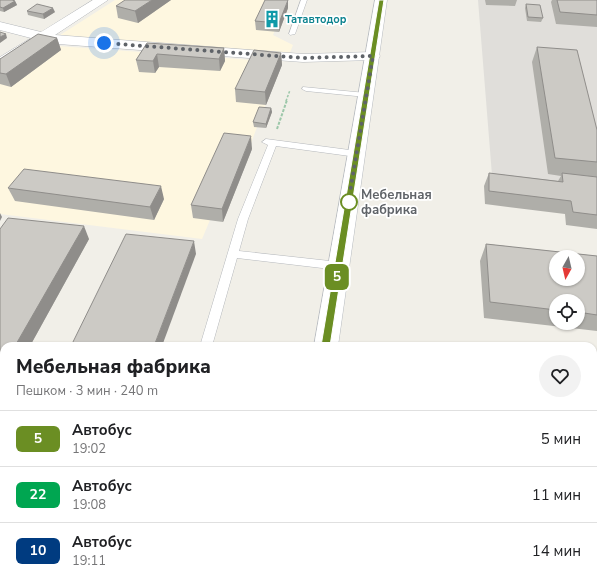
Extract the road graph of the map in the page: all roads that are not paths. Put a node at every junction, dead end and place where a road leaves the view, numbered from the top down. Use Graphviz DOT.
graph roads {
  1 [pos="102,0"];
  2 [pos="304,0"];
  3 [pos="381,0"];
  4 [pos="0,26"];
  5 [pos="292,34"];
  6 [pos="45,36"];
  7 [pos="373,56"];
  8 [pos="0,63"];
  9 [pos="306,89"];
  10 [pos="366,95"];
  11 [pos="357,154"];
  12 [pos="234,254"];
  13 [pos="339,266"];
  14 [pos="207,342"];
  15 [pos="327,342"];
  1 -- 6 [label="street"];
  2 -- 5 [label="lane"];
  3 -- 7 [label="street"];
  4 -- 6 [label="street"];
  6 -- 7 [label="street"];
  6 -- 8 [label="street"];
  7 -- 10 [label="street"];
  9 -- 10 [label="lane"];
  10 -- 11 [label="street"];
  11 -- 12 [label="lane"];
  11 -- 13 [label="street"];
  12 -- 13 [label="lane"];
  12 -- 14 [label="lane"];
  13 -- 15 [label="street"];
}
